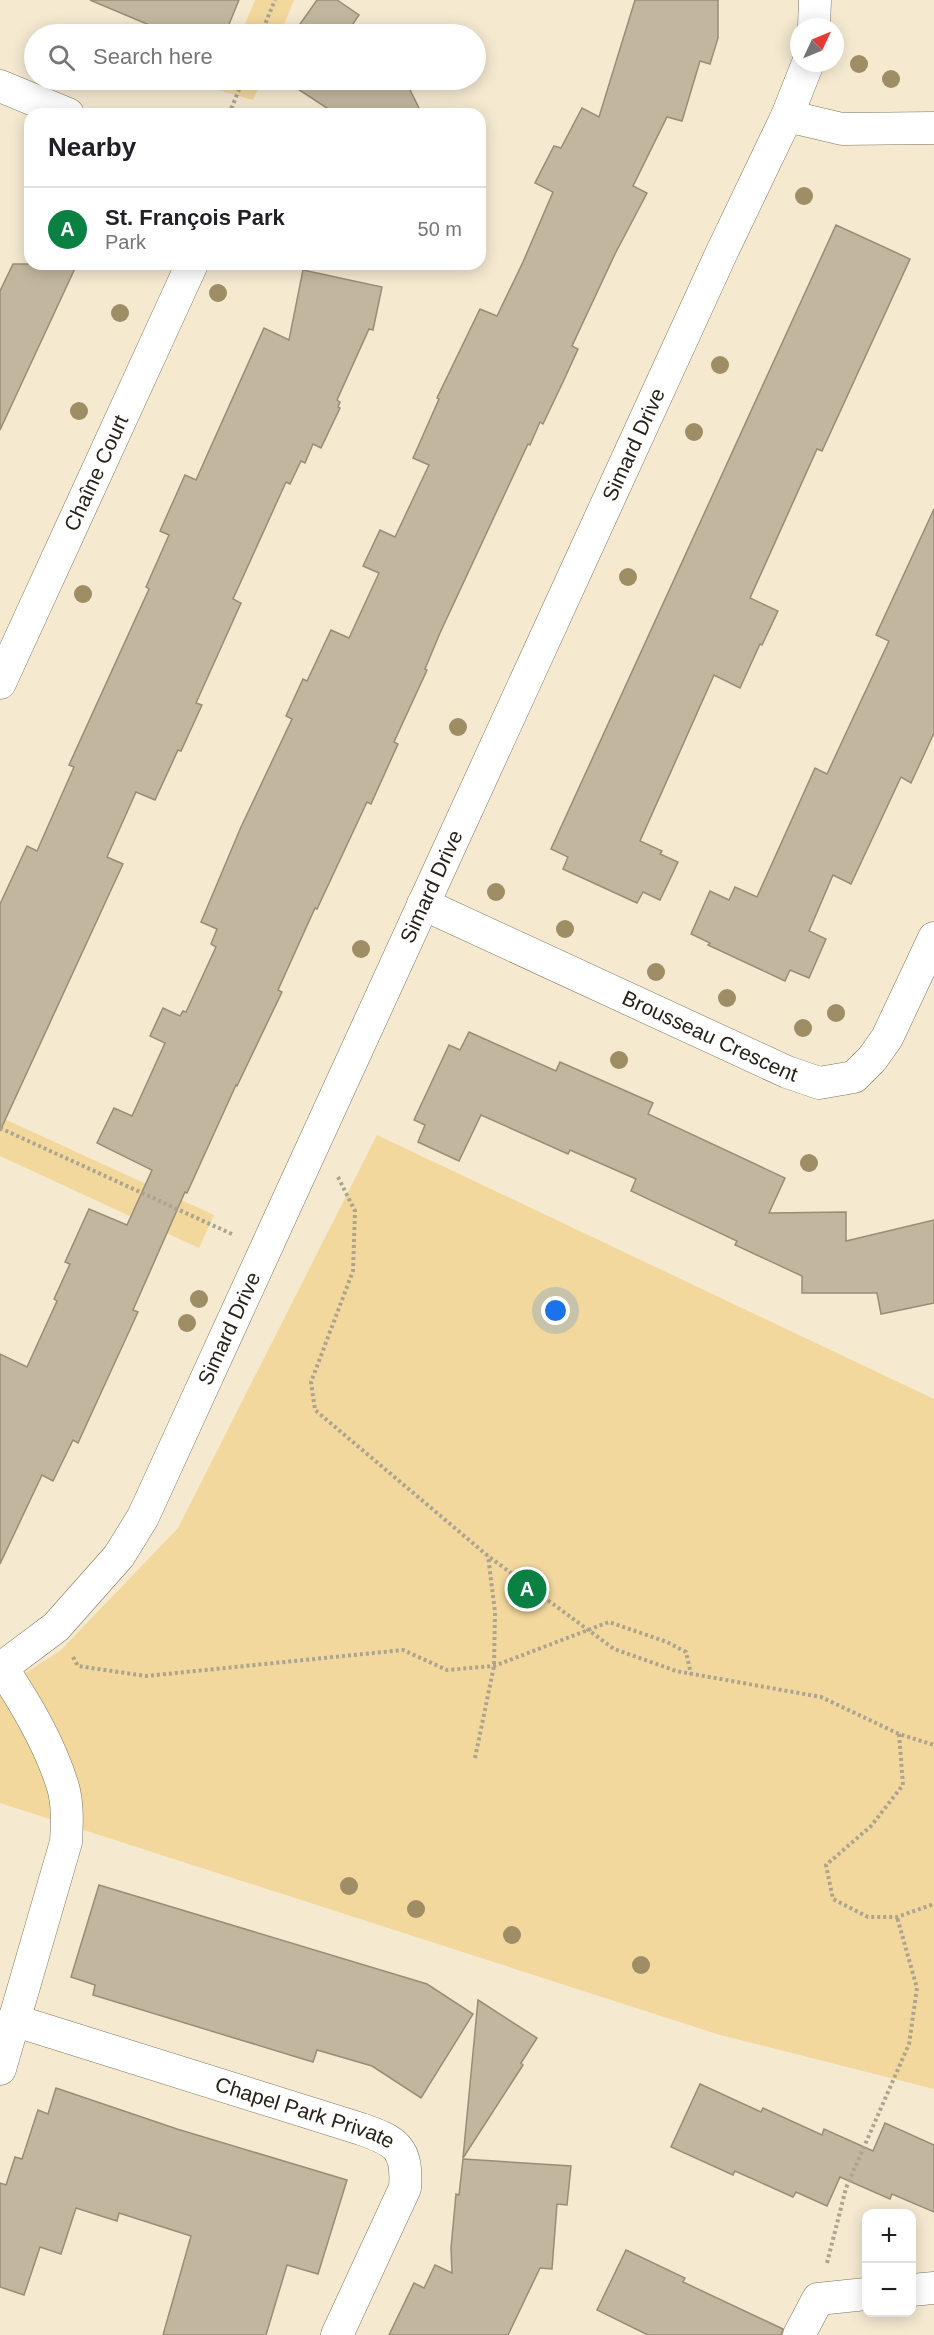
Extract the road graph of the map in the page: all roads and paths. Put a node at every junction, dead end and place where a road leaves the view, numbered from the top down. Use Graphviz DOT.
graph roads {
  1 [pos="275,0"];
  2 [pos="815,0"];
  3 [pos="814,18"];
  4 [pos="265,24"];
  5 [pos="804,72"];
  6 [pos="0,86"];
  7 [pos="239,90"];
  8 [pos="53,108"];
  9 [pos="231,108"];
  10 [pos="787,116"];
  11 [pos="934,128"];
  12 [pos="189,270"];
  13 [pos="0,683"];
  14 [pos="423,904"];
  15 [pos="934,938"];
  16 [pos="0,1128"];
  17 [pos="313,1150"];
  18 [pos="267,1249"];
  19 [pos="488,1556"];
  20 [pos="56,1627"];
  21 [pos="590,1631"];
  22 [pos="494,1666"];
  23 [pos="1,1668"];
  24 [pos="691,1674"];
  25 [pos="899,1734"];
  26 [pos="934,1745"];
  27 [pos="475,1758"];
  28 [pos="934,1904"];
  29 [pos="897,1917"];
  30 [pos="13,2020"];
  31 [pos="0,2069"];
  32 [pos="934,2288"];
  33 [pos="916,2290"];
  34 [pos="862,2295"];
  35 [pos="818,2299"];
  36 [pos="338,2335"];
  37 [pos="799,2335"];
  1 -- 4 [label="path"];
  2 -- 3 [label="street"];
  5 -- 10 [label="street, Simard Drive"];
  6 -- 8 [label="street"];
  7 -- 9 [label="path"];
  10 -- 11 [label="street"];
  10 -- 14 [label="street, Simard Drive"];
  12 -- 13 [label="street, Chaîne Court"];
  14 -- 15 [label="street, Brousseau Crescent"];
  14 -- 17 [label="street, Simard Drive"];
  16 -- 18 [label="path"];
  17 -- 18 [label="street, Simard Drive"];
  17 -- 19 [label="path"];
  18 -- 20 [label="street, Simard Drive"];
  19 -- 21 [label="path"];
  19 -- 22 [label="path"];
  20 -- 22 [label="path"];
  20 -- 23 [label="street, Simard Drive"];
  21 -- 22 [label="path"];
  21 -- 24 [label="path"];
  21 -- 24 [label="path"];
  22 -- 27 [label="path"];
  23 -- 30 [label="street"];
  24 -- 25 [label="path"];
  25 -- 26 [label="path"];
  25 -- 29 [label="path"];
  28 -- 29 [label="path"];
  29 -- 35 [label="path"];
  30 -- 31 [label="street"];
  30 -- 36 [label="street, Chapel Park Private"];
  32 -- 33 [label="street"];
  34 -- 35 [label="street"];
  35 -- 37 [label="street"];
}
